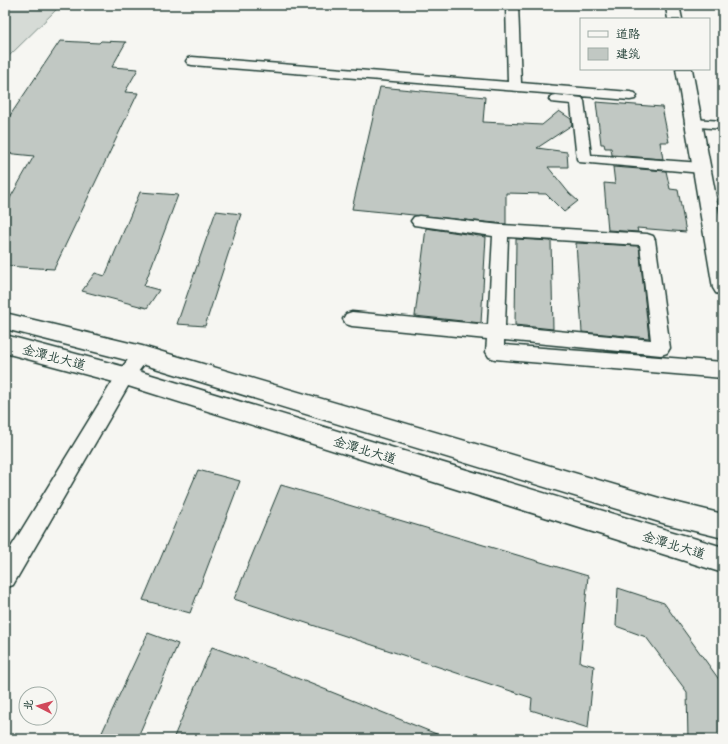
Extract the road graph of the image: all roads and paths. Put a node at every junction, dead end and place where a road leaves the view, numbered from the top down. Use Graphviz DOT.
graph roads {
  1 [pos="512,5"];
  2 [pos="192,61"];
  3 [pos="684,70"];
  4 [pos="515,87"];
  5 [pos="496,94"];
  6 [pos="630,96"];
  7 [pos="692,123"];
  8 [pos="723,125"];
  9 [pos="702,168"];
  10 [pos="419,221"];
  11 [pos="501,231"];
  12 [pos="723,288"];
  13 [pos="352,319"];
  14 [pos="5,321"];
  15 [pos="496,332"];
  16 [pos="5,344"];
  17 [pos="142,355"];
  18 [pos="723,370"];
  19 [pos="125,376"];
  20 [pos="723,526"];
  21 [pos="723,560"];
  22 [pos="5,577"];
  1 -- 4 [label="street"];
  2 -- 4 [label="street"];
  3 -- 7 [label="main road"];
  4 -- 6 [label="street"];
  5 -- 9 [label="street"];
  7 -- 8 [label="street"];
  7 -- 9 [label="main road"];
  9 -- 12 [label="main road"];
  10 -- 11 [label="street"];
  11 -- 15 [label="street"];
  11 -- 15 [label="street"];
  13 -- 15 [label="street"];
  14 -- 17 [label="main road, 金潭北大道"];
  15 -- 18 [label="street"];
  16 -- 19 [label="main road, 金潭北大道"];
  17 -- 19 [label="street"];
  17 -- 20 [label="main road, 金潭北大道"];
  19 -- 21 [label="main road, 金潭北大道"];
  19 -- 22 [label="street"];
}
